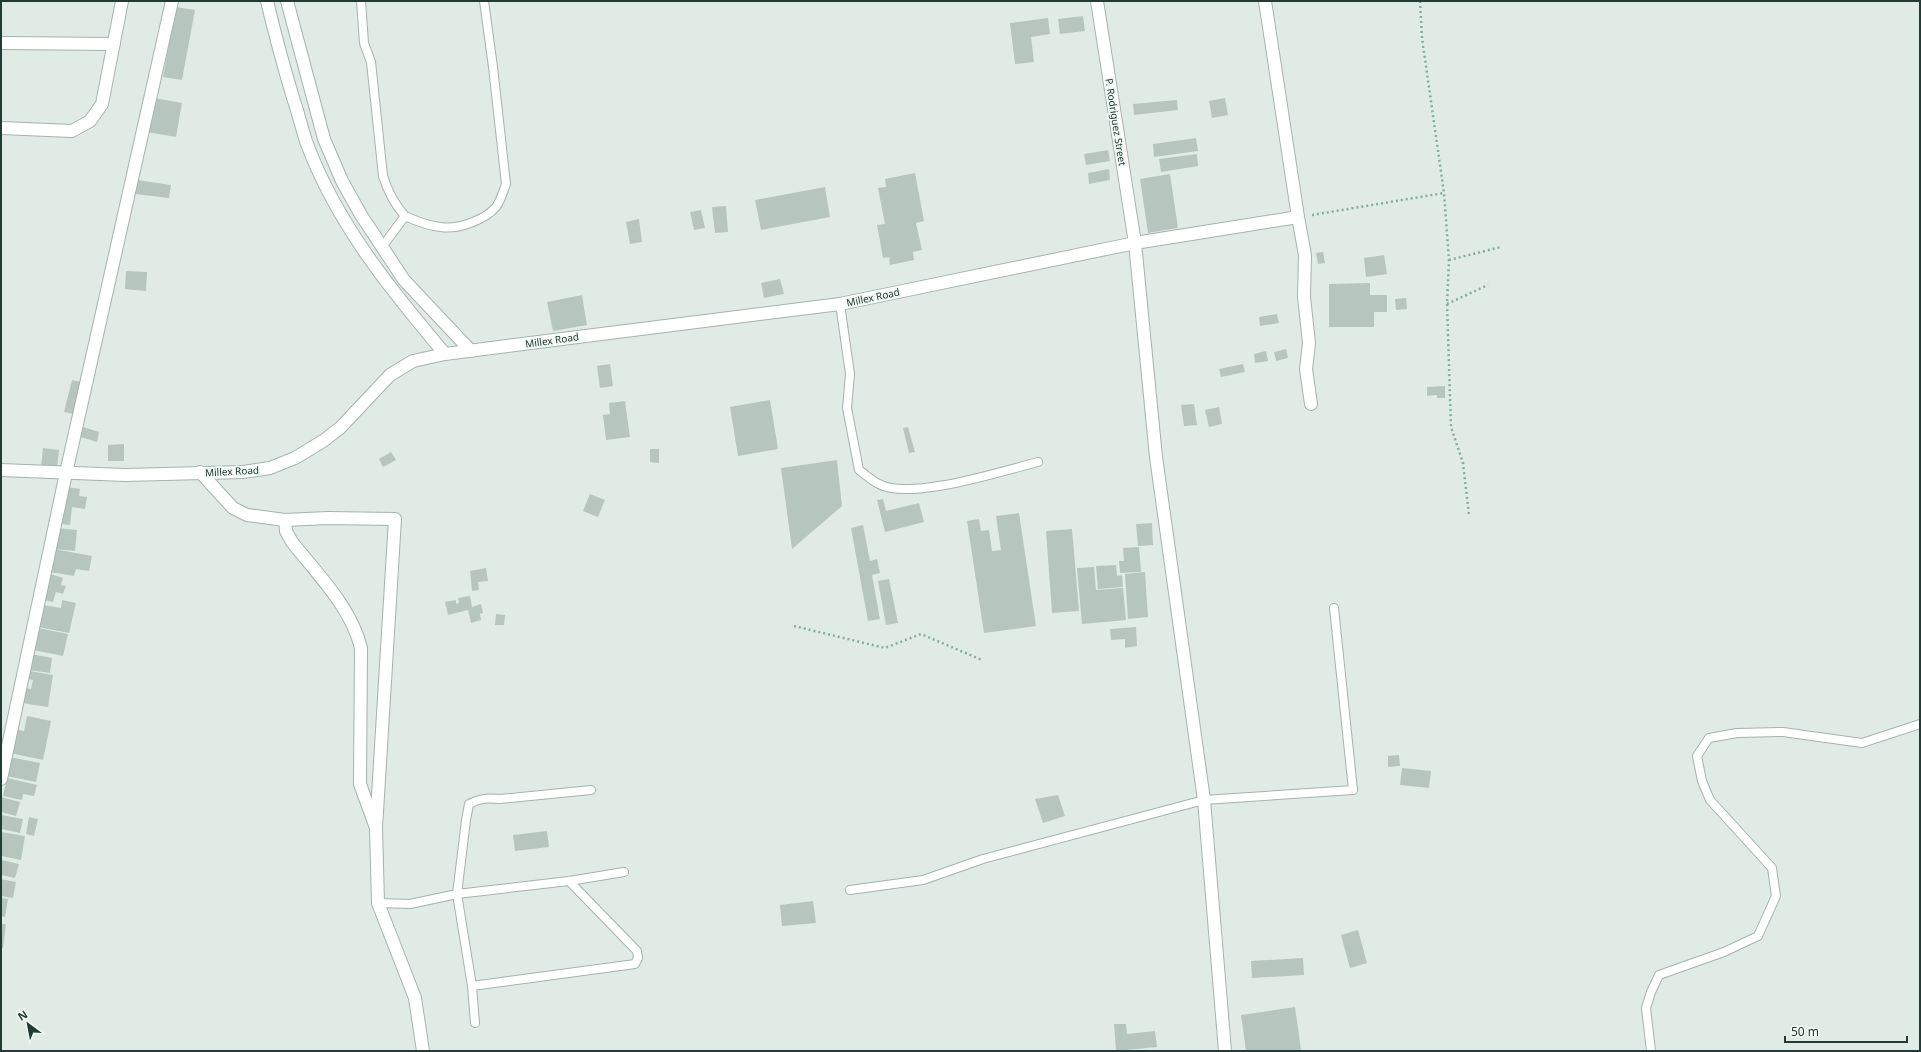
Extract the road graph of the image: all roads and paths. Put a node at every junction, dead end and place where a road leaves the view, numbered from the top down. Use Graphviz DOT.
graph roads {
  1 [pos="122,1"];
  2 [pos="172,1"];
  3 [pos="267,1"];
  4 [pos="287,1"];
  5 [pos="362,1"];
  6 [pos="484,1"];
  7 [pos="1097,1"];
  8 [pos="1265,1"];
  9 [pos="1420,1"];
  10 [pos="1,43"];
  11 [pos="114,44"];
  12 [pos="1,128"];
  13 [pos="1444,193"];
  14 [pos="405,216"];
  15 [pos="1298,217"];
  16 [pos="1135,243"];
  17 [pos="382,247"];
  18 [pos="1501,247"];
  19 [pos="1449,260"];
  20 [pos="1488,285"];
  21 [pos="840,304"];
  22 [pos="1447,304"];
  23 [pos="471,351"];
  24 [pos="445,354"];
  25 [pos="1311,404"];
  26 [pos="1038,462"];
  27 [pos="1,470"];
  28 [pos="200,472"];
  29 [pos="66,473"];
  30 [pos="1469,515"];
  31 [pos="285,520"];
  32 [pos="1334,608"];
  33 [pos="794,626"];
  34 [pos="982,660"];
  35 [pos="1920,724"];
  36 [pos="1,779"];
  37 [pos="591,790"];
  38 [pos="1204,800"];
  39 [pos="376,828"];
  40 [pos="624,872"];
  41 [pos="569,881"];
  42 [pos="850,890"];
  43 [pos="457,894"];
  44 [pos="378,903"];
  45 [pos="472,986"];
  46 [pos="475,1023"];
  47 [pos="423,1051"];
  48 [pos="1225,1051"];
  49 [pos="1651,1051"];
  1 -- 11 [label="street"];
  2 -- 29 [label="street"];
  3 -- 24 [label="street"];
  4 -- 17 [label="street"];
  5 -- 14 [label="lane"];
  6 -- 14 [label="lane"];
  7 -- 16 [label="street, P. Rodriguez Street"];
  8 -- 15 [label="street"];
  9 -- 13 [label="path"];
  10 -- 11 [label="street"];
  11 -- 12 [label="street"];
  13 -- 15 [label="path"];
  13 -- 19 [label="path"];
  14 -- 17 [label="lane"];
  15 -- 16 [label="street, Millex Road"];
  15 -- 25 [label="street"];
  16 -- 21 [label="street, Millex Road"];
  16 -- 38 [label="street, P. Rodriguez Street"];
  17 -- 23 [label="street"];
  18 -- 19 [label="path"];
  19 -- 22 [label="path"];
  20 -- 22 [label="path"];
  21 -- 23 [label="street, Millex Road"];
  21 -- 26 [label="lane"];
  22 -- 30 [label="path"];
  23 -- 24 [label="street, Millex Road"];
  24 -- 28 [label="street, Millex Road"];
  27 -- 29 [label="street, Millex Road"];
  28 -- 29 [label="street, Millex Road"];
  28 -- 31 [label="street"];
  29 -- 36 [label="street"];
  31 -- 39 [label="street"];
  31 -- 39 [label="street"];
  32 -- 38 [label="lane"];
  33 -- 34 [label="path"];
  35 -- 49 [label="lane"];
  37 -- 43 [label="lane"];
  38 -- 42 [label="lane"];
  38 -- 48 [label="street, P. Rodriguez Street"];
  39 -- 44 [label="street"];
  40 -- 41 [label="lane"];
  41 -- 43 [label="lane"];
  41 -- 45 [label="lane"];
  43 -- 44 [label="lane"];
  43 -- 45 [label="lane"];
  44 -- 47 [label="street"];
  45 -- 46 [label="lane"];
}
